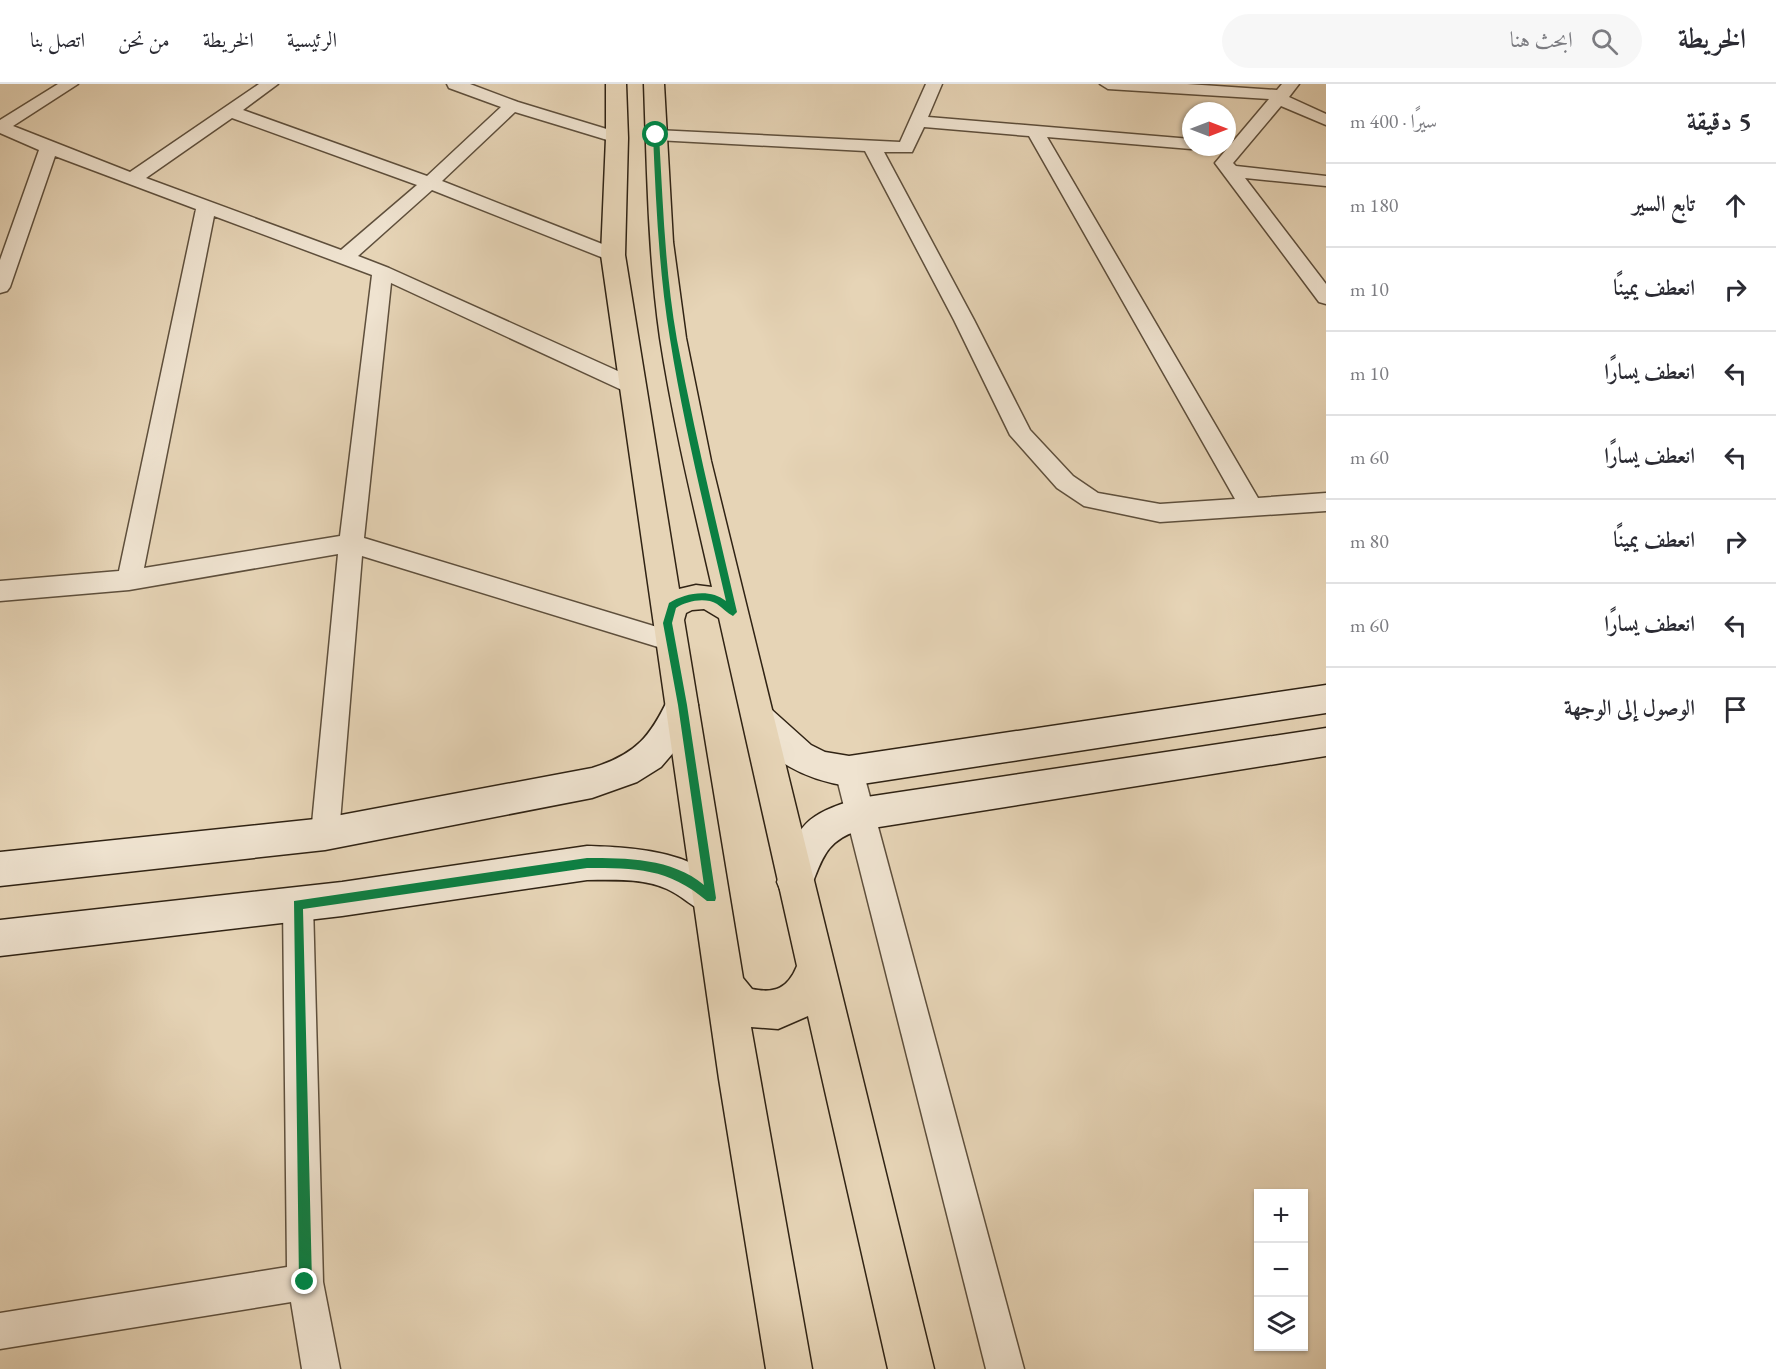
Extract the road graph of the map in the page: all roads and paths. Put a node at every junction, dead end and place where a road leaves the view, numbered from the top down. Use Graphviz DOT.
graph roads {
  1 [pos="70,84"];
  2 [pos="270,84"];
  3 [pos="455,84"];
  4 [pos="616,84"];
  5 [pos="654,84"];
  6 [pos="933,84"];
  7 [pos="1108,84"];
  8 [pos="1283,93"];
  9 [pos="512,106"];
  10 [pos="230,111"];
  11 [pos="1326,120"];
  12 [pos="918,121"];
  13 [pos="0,127"];
  14 [pos="1035,131"];
  15 [pos="656,135"];
  16 [pos="617,138"];
  17 [pos="1236,142"];
  18 [pos="1182,143"];
  19 [pos="872,147"];
  20 [pos="49,148"];
  21 [pos="1227,156"];
  22 [pos="1229,171"];
  23 [pos="132,179"];
  24 [pos="1326,181"];
  25 [pos="430,183"];
  26 [pos="207,207"];
  27 [pos="613,255"];
  28 [pos="344,258"];
  29 [pos="382,272"];
  30 [pos="0,287"];
  31 [pos="1326,298"];
  32 [pos="632,386"];
  33 [pos="1326,502"];
  34 [pos="1251,507"];
  35 [pos="351,543"];
  36 [pos="129,580"];
  37 [pos="0,591"];
  38 [pos="733,612"];
  39 [pos="669,632"];
  40 [pos="1326,699"];
  41 [pos="682,705"];
  42 [pos="760,720"];
  43 [pos="1326,742"];
  44 [pos="849,771"];
  45 [pos="861,814"];
  46 [pos="325,834"];
  47 [pos="0,869"];
  48 [pos="795,882"];
  49 [pos="711,898"];
  50 [pos="298,904"];
  51 [pos="0,938"];
  52 [pos="816,966"];
  53 [pos="725,986"];
  54 [pos="305,1282"];
  55 [pos="0,1331"];
  56 [pos="321,1369"];
  57 [pos="789,1369"];
  58 [pos="911,1369"];
  59 [pos="1005,1369"];
  1 -- 13 [label="street"];
  2 -- 10 [label="street"];
  3 -- 9 [label="street"];
  4 -- 16 [label="main road"];
  5 -- 15 [label="main road"];
  6 -- 12 [label="street"];
  7 -- 8 [label="street"];
  8 -- 11 [label="street"];
  8 -- 17 [label="street"];
  9 -- 16 [label="street"];
  9 -- 25 [label="street"];
  10 -- 23 [label="street"];
  10 -- 25 [label="street"];
  12 -- 14 [label="street"];
  12 -- 19 [label="street"];
  13 -- 20 [label="street"];
  14 -- 18 [label="street"];
  14 -- 34 [label="street"];
  15 -- 19 [label="street"];
  15 -- 38 [label="main road"];
  16 -- 27 [label="main road"];
  19 -- 34 [label="street"];
  20 -- 23 [label="street"];
  20 -- 30 [label="street"];
  21 -- 22 [label="street"];
  22 -- 24 [label="street"];
  22 -- 31 [label="street"];
  23 -- 26 [label="street"];
  25 -- 27 [label="street"];
  25 -- 28 [label="street"];
  26 -- 28 [label="street"];
  26 -- 36 [label="street"];
  27 -- 32 [label="main road"];
  28 -- 29 [label="street"];
  29 -- 32 [label="street"];
  29 -- 35 [label="street"];
  32 -- 39 [label="main road"];
  33 -- 34 [label="street"];
  35 -- 36 [label="street"];
  35 -- 39 [label="street"];
  35 -- 46 [label="street"];
  36 -- 37 [label="street"];
  38 -- 39 [label="main road"];
  38 -- 42 [label="main road"];
  39 -- 41 [label="main road"];
  40 -- 44 [label="main road"];
  41 -- 46 [label="main road"];
  41 -- 49 [label="main road"];
  42 -- 44 [label="main road"];
  42 -- 48 [label="main road"];
  43 -- 45 [label="main road"];
  44 -- 45 [label="street"];
  45 -- 48 [label="main road"];
  45 -- 59 [label="street"];
  46 -- 47 [label="main road"];
  48 -- 52 [label="main road"];
  49 -- 50 [label="main road"];
  49 -- 53 [label="main road"];
  50 -- 51 [label="main road"];
  50 -- 54 [label="street"];
  52 -- 53 [label="main road"];
  52 -- 58 [label="main road"];
  53 -- 57 [label="main road"];
  54 -- 55 [label="street"];
  54 -- 56 [label="street"];
}
